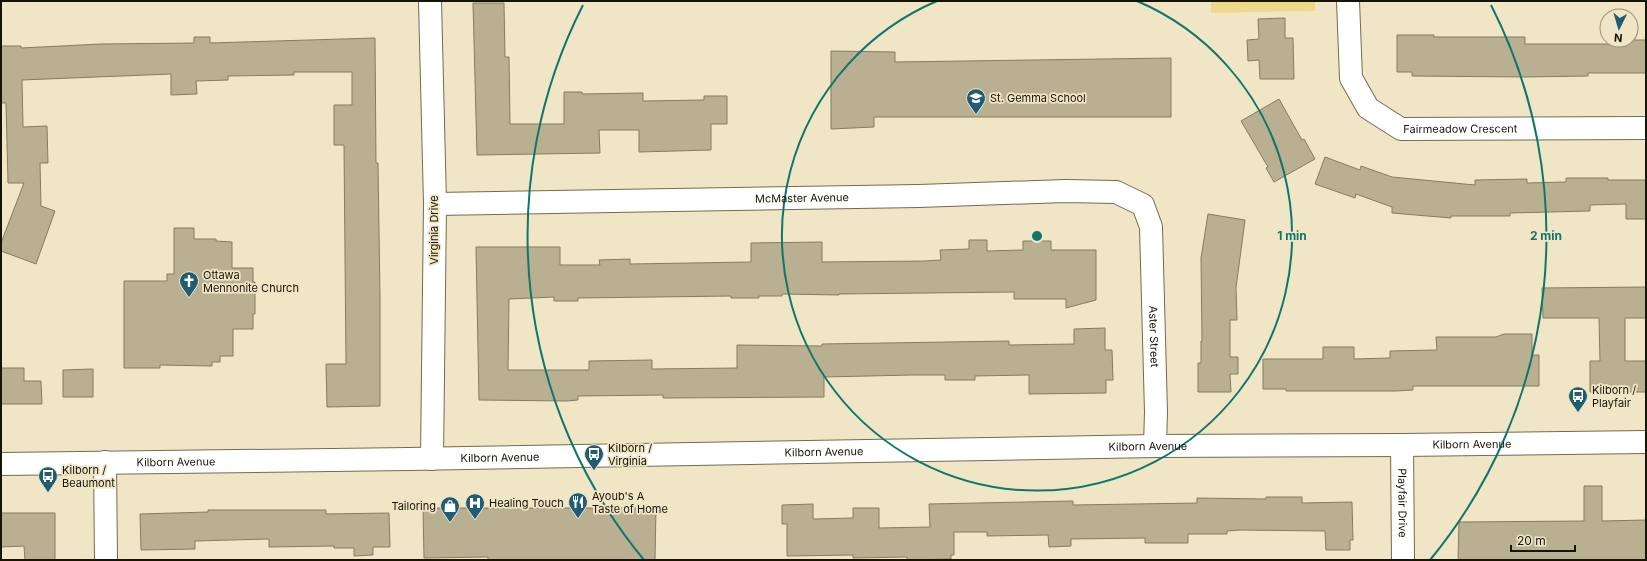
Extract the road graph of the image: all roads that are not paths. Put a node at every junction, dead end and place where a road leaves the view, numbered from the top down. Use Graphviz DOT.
graph roads {
  1 [pos="430,1"];
  2 [pos="1348,1"];
  3 [pos="1646,128"];
  4 [pos="435,204"];
  5 [pos="1150,227"];
  6 [pos="1646,442"];
  7 [pos="1155,446"];
  8 [pos="1402,446"];
  9 [pos="432,459"];
  10 [pos="105,462"];
  11 [pos="1,464"];
  12 [pos="106,560"];
  13 [pos="1403,560"];
  1 -- 4 [label="street, Virginia Drive"];
  2 -- 3 [label="street, Fairmeadow Crescent"];
  4 -- 5 [label="street, McMaster Avenue"];
  4 -- 9 [label="street, Virginia Drive"];
  5 -- 7 [label="street, Aster Street"];
  6 -- 8 [label="street, Kilborn Avenue"];
  7 -- 8 [label="street, Kilborn Avenue"];
  7 -- 9 [label="street, Kilborn Avenue"];
  8 -- 13 [label="street, Playfair Drive"];
  9 -- 10 [label="street, Kilborn Avenue"];
  10 -- 11 [label="street, Kilborn Avenue"];
  10 -- 12 [label="street"];
}
